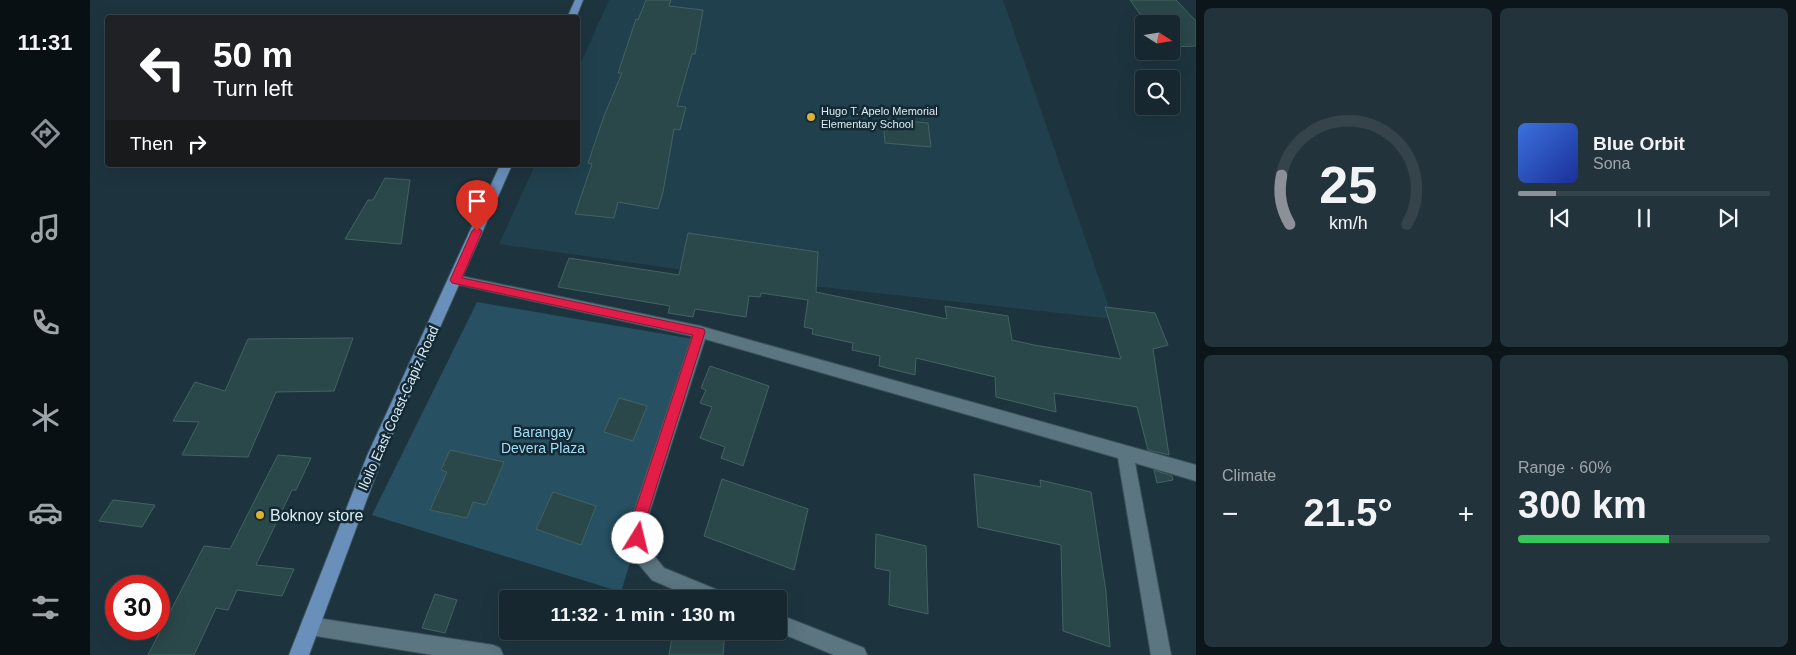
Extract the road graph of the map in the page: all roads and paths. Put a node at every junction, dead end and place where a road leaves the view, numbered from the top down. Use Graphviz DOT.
graph roads {
  1 [pos="579,0"];
  2 [pos="572,15"];
  3 [pos="505,167"];
  4 [pos="456,280"];
  5 [pos="700,332"];
  6 [pos="1125,454"];
  7 [pos="1196,473"];
  8 [pos="697,590"];
  9 [pos="310,626"];
  10 [pos="787,627"];
  11 [pos="299,655"];
  12 [pos="493,655"];
  13 [pos="857,655"];
  14 [pos="1161,655"];
  1 -- 2 [label="main road"];
  3 -- 4 [label="main road, Iloilo East Coast-Capiz Road"];
  4 -- 5 [label="street"];
  4 -- 9 [label="main road, Iloilo East Coast-Capiz Road"];
  5 -- 6 [label="street"];
  5 -- 8 [label="street"];
  6 -- 7 [label="street"];
  6 -- 14 [label="street"];
  9 -- 11 [label="main road, Iloilo East Coast-Capiz Road"];
  9 -- 12 [label="street"];
  10 -- 13 [label="street"];
}
